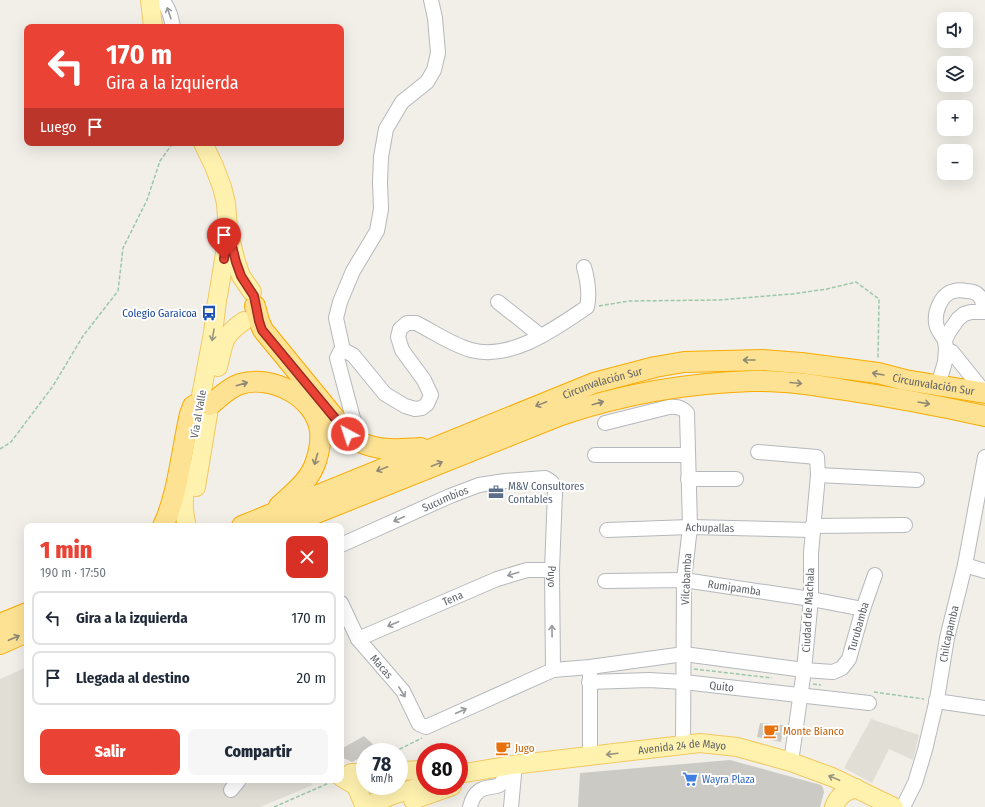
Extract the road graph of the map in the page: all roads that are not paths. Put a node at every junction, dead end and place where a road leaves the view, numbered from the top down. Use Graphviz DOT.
graph roads {
  1 [pos="150,0"];
  2 [pos="162,0"];
  3 [pos="431,0"];
  4 [pos="153,24"];
  5 [pos="172,24"];
  6 [pos="205,146"];
  7 [pos="228,230"];
  8 [pos="584,267"];
  9 [pos="218,299"];
  10 [pos="498,302"];
  11 [pos="250,306"];
  12 [pos="985,312"];
  13 [pos="541,336"];
  14 [pos="946,345"];
  15 [pos="343,350"];
  16 [pos="965,370"];
  17 [pos="940,377"];
  18 [pos="985,393"];
  19 [pos="204,404"];
  20 [pos="985,416"];
  21 [pos="605,423"];
  22 [pos="356,440"];
  23 [pos="437,447"];
  24 [pos="758,452"];
  25 [pos="595,455"];
  26 [pos="688,455"];
  27 [pos="985,457"];
  28 [pos="818,475"];
  29 [pos="688,479"];
  30 [pos="736,479"];
  31 [pos="917,480"];
  32 [pos="554,484"];
  33 [pos="336,505"];
  34 [pos="277,520"];
  35 [pos="164,523"];
  36 [pos="186,523"];
  37 [pos="197,523"];
  38 [pos="260,523"];
  39 [pos="317,523"];
  40 [pos="905,525"];
  41 [pos="690,527"];
  42 [pos="812,528"];
  43 [pos="607,530"];
  44 [pos="344,544"];
  45 [pos="965,565"];
  46 [pos="552,570"];
  47 [pos="985,571"];
  48 [pos="875,575"];
  49 [pos="684,580"];
  50 [pos="605,581"];
  51 [pos="811,599"];
  52 [pos="344,609"];
  53 [pos="863,609"];
  54 [pos="24,614"];
  55 [pos="0,624"];
  56 [pos="24,633"];
  57 [pos="358,639"];
  58 [pos="0,644"];
  59 [pos="684,654"];
  60 [pos="590,667"];
  61 [pos="553,670"];
  62 [pos="804,670"];
  63 [pos="589,682"];
  64 [pos="684,682"];
  65 [pos="801,695"];
  66 [pos="936,701"];
  67 [pos="869,703"];
  68 [pos="985,708"];
  69 [pos="683,744"];
  70 [pos="590,756"];
  71 [pos="791,762"];
  72 [pos="510,766"];
  73 [pos="468,768"];
  74 [pos="468,773"];
  75 [pos="351,777"];
  76 [pos="468,780"];
  77 [pos="416,788"];
  78 [pos="428,795"];
  79 [pos="868,797"];
  80 [pos="368,806"];
  81 [pos="395,807"];
  82 [pos="470,807"];
  83 [pos="511,807"];
  84 [pos="834,807"];
  85 [pos="894,807"];
  86 [pos="902,807"];
  1 -- 4 [label="main road"];
  5 -- 2 [label="street, one-way"];
  3 -- 15 [label="street"];
  6 -- 7 [label="main road"];
  7 -- 9 [label="main road, Vía al Valle"];
  7 -- 11 [label="main road"];
  8 -- 13 [label="street"];
  9 -- 11 [label="main road"];
  9 -- 11 [label="main road"];
  9 -- 19 [label="main road, Vía al Valle, one-way"];
  10 -- 13 [label="street"];
  11 -- 19 [label="main road, Vía al Valle"];
  11 -- 22 [label="highway"];
  12 -- 14 [label="street"];
  12 -- 14 [label="street"];
  13 -- 15 [label="street"];
  14 -- 16 [label="street"];
  14 -- 17 [label="street"];
  15 -- 22 [label="street"];
  16 -- 17 [label="street"];
  16 -- 18 [label="street"];
  17 -- 18 [label="highway, Circunvalación Sur"];
  17 -- 23 [label="highway, Circunvalación Sur, one-way"];
  19 -- 34 [label="highway, one-way"];
  19 -- 35 [label="highway"];
  19 -- 36 [label="main road, Vía al Valle"];
  19 -- 37 [label="main road, Vía al Valle"];
  33 -- 20 [label="highway, Circunvalación Sur, one-way"];
  21 -- 26 [label="street, Vilcabamba"];
  22 -- 23 [label="highway"];
  23 -- 34 [label="highway, Circunvalación Sur, one-way"];
  24 -- 28 [label="street, Ciudad de Machala"];
  25 -- 26 [label="street"];
  26 -- 29 [label="street, Vilcabamba"];
  27 -- 45 [label="street, Chilcapamba"];
  28 -- 31 [label="street"];
  28 -- 42 [label="street, Ciudad de Machala"];
  29 -- 30 [label="street"];
  29 -- 41 [label="street, Vilcabamba"];
  32 -- 44 [label="street, Sucumbios, one-way"];
  32 -- 46 [label="street, Puyo"];
  33 -- 34 [label="highway, Circunvalación Sur"];
  33 -- 39 [label="highway"];
  34 -- 38 [label="highway, Circunvalación Sur"];
  40 -- 42 [label="street, Achupallas"];
  41 -- 42 [label="street, Achupallas"];
  41 -- 43 [label="street, Achupallas"];
  41 -- 49 [label="street, Vilcabamba"];
  42 -- 51 [label="street, Ciudad de Machala"];
  45 -- 47 [label="street"];
  45 -- 66 [label="street, Chilcapamba"];
  46 -- 57 [label="street, Tena, one-way"];
  61 -- 46 [label="street, Puyo, one-way"];
  48 -- 53 [label="street, Turubamba"];
  49 -- 50 [label="street, Rumipamba"];
  49 -- 51 [label="street, Rumipamba"];
  49 -- 59 [label="street, Vilcabamba"];
  51 -- 53 [label="street, Rumipamba"];
  51 -- 62 [label="street, Ciudad de Machala"];
  52 -- 57 [label="street, Macas"];
  53 -- 62 [label="street, Turubamba"];
  54 -- 55 [label="highway"];
  58 -- 56 [label="highway, one-way"];
  57 -- 61 [label="street, Macas, one-way"];
  59 -- 60 [label="street"];
  59 -- 62 [label="street"];
  59 -- 64 [label="street, Vilcabamba"];
  60 -- 61 [label="street"];
  60 -- 63 [label="street"];
  62 -- 65 [label="street, Ciudad de Machala"];
  63 -- 64 [label="street, Quito"];
  63 -- 70 [label="street"];
  64 -- 65 [label="street, Quito"];
  64 -- 69 [label="street, Vilcabamba"];
  65 -- 67 [label="street, Quito"];
  65 -- 71 [label="street, Ciudad de Machala"];
  66 -- 68 [label="street"];
  66 -- 86 [label="street, Chilcapamba"];
  69 -- 70 [label="main road, Avenida 24 de Mayo, one-way"];
  69 -- 71 [label="main road, Avenida 24 de Mayo"];
  70 -- 72 [label="main road, Avenida 24 de Mayo"];
  79 -- 71 [label="main road, Avenida 24 de Mayo, one-way"];
  72 -- 73 [label="main road"];
  72 -- 74 [label="main road, Avenida 24 de Mayo"];
  72 -- 76 [label="main road"];
  72 -- 82 [label="street"];
  72 -- 83 [label="street"];
  75 -- 80 [label="main road"];
  75 -- 80 [label="main road"];
  77 -- 80 [label="main road"];
  78 -- 81 [label="main road"];
  79 -- 84 [label="main road"];
  79 -- 85 [label="main road, Avenida 24 de Mayo"];
}
